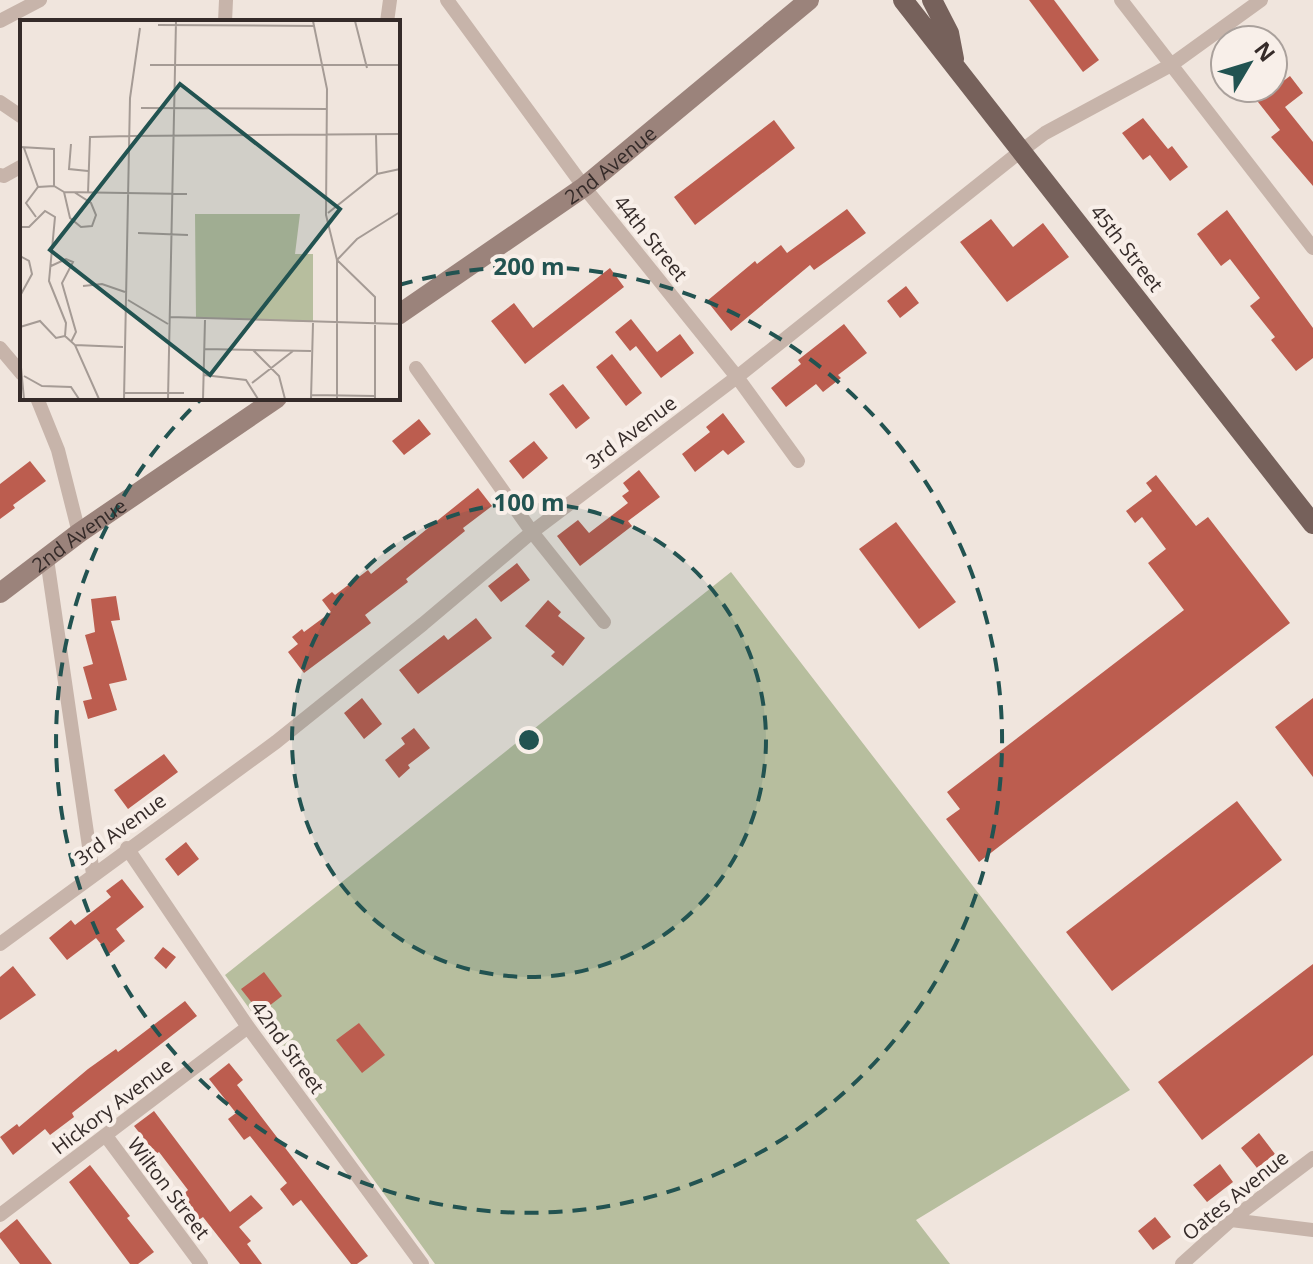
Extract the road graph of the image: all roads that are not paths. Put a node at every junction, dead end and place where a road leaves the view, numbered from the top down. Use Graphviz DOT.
graph roads {
  1 [pos="40,0"];
  2 [pos="226,0"];
  3 [pos="390,0"];
  4 [pos="447,0"];
  5 [pos="809,0"];
  6 [pos="903,0"];
  7 [pos="932,0"];
  8 [pos="943,0"];
  9 [pos="1121,0"];
  10 [pos="1261,0"];
  11 [pos="225,20"];
  12 [pos="387,20"];
  13 [pos="0,21"];
  14 [pos="949,33"];
  15 [pos="955,64"];
  16 [pos="1171,65"];
  17 [pos="0,102"];
  18 [pos="20,116"];
  19 [pos="1021,151"];
  20 [pos="20,167"];
  21 [pos="0,175"];
  22 [pos="584,187"];
  23 [pos="1313,248"];
  24 [pos="400,314"];
  25 [pos="0,348"];
  26 [pos="416,368"];
  27 [pos="20,372"];
  28 [pos="737,377"];
  29 [pos="38,400"];
  30 [pos="274,400"];
  31 [pos="798,461"];
  32 [pos="1313,524"];
  33 [pos="532,532"];
  34 [pos="79,533"];
  35 [pos="47,559"];
  36 [pos="0,593"];
  37 [pos="604,622"];
  38 [pos="127,848"];
  39 [pos="93,874"];
  40 [pos="0,944"];
  41 [pos="248,1027"];
  42 [pos="106,1136"];
  43 [pos="1313,1158"];
  44 [pos="0,1215"];
  45 [pos="1231,1220"];
  46 [pos="1313,1230"];
  47 [pos="201,1264"];
  48 [pos="422,1264"];
  49 [pos="1182,1264"];
  1 -- 13 [label="street"];
  2 -- 11 [label="street"];
  3 -- 12 [label="street"];
  4 -- 22 [label="street, 44th Street"];
  5 -- 22 [label="main road, 2nd Avenue"];
  6 -- 15 [label="main road, 45th Street"];
  7 -- 14 [label="main road"];
  8 -- 14 [label="main road"];
  9 -- 16 [label="street"];
  10 -- 16 [label="street, 3rd Avenue"];
  14 -- 15 [label="main road"];
  15 -- 19 [label="main road, 45th Street"];
  16 -- 19 [label="street, 3rd Avenue"];
  16 -- 23 [label="street"];
  17 -- 18 [label="street"];
  19 -- 28 [label="street, 3rd Avenue"];
  19 -- 32 [label="main road, 45th Street"];
  20 -- 21 [label="street"];
  22 -- 24 [label="main road, 2nd Avenue"];
  22 -- 28 [label="street, 44th Street"];
  25 -- 27 [label="street"];
  26 -- 33 [label="street"];
  28 -- 31 [label="street, 44th Street"];
  28 -- 33 [label="street, 3rd Avenue"];
  29 -- 34 [label="street"];
  30 -- 34 [label="main road, 2nd Avenue"];
  33 -- 37 [label="street"];
  33 -- 38 [label="street, 3rd Avenue"];
  34 -- 35 [label="main road, 2nd Avenue"];
  35 -- 36 [label="main road, 2nd Avenue"];
  35 -- 39 [label="street"];
  38 -- 39 [label="street, 3rd Avenue"];
  38 -- 41 [label="street, 42nd Street"];
  39 -- 40 [label="street, 3rd Avenue"];
  41 -- 42 [label="street, Hickory Avenue"];
  41 -- 48 [label="street, 42nd Street"];
  42 -- 44 [label="street, Hickory Avenue"];
  42 -- 47 [label="street, Wilton Street"];
  43 -- 45 [label="street, Oates Avenue"];
  45 -- 46 [label="street"];
  45 -- 49 [label="street, Oates Avenue"];
}
